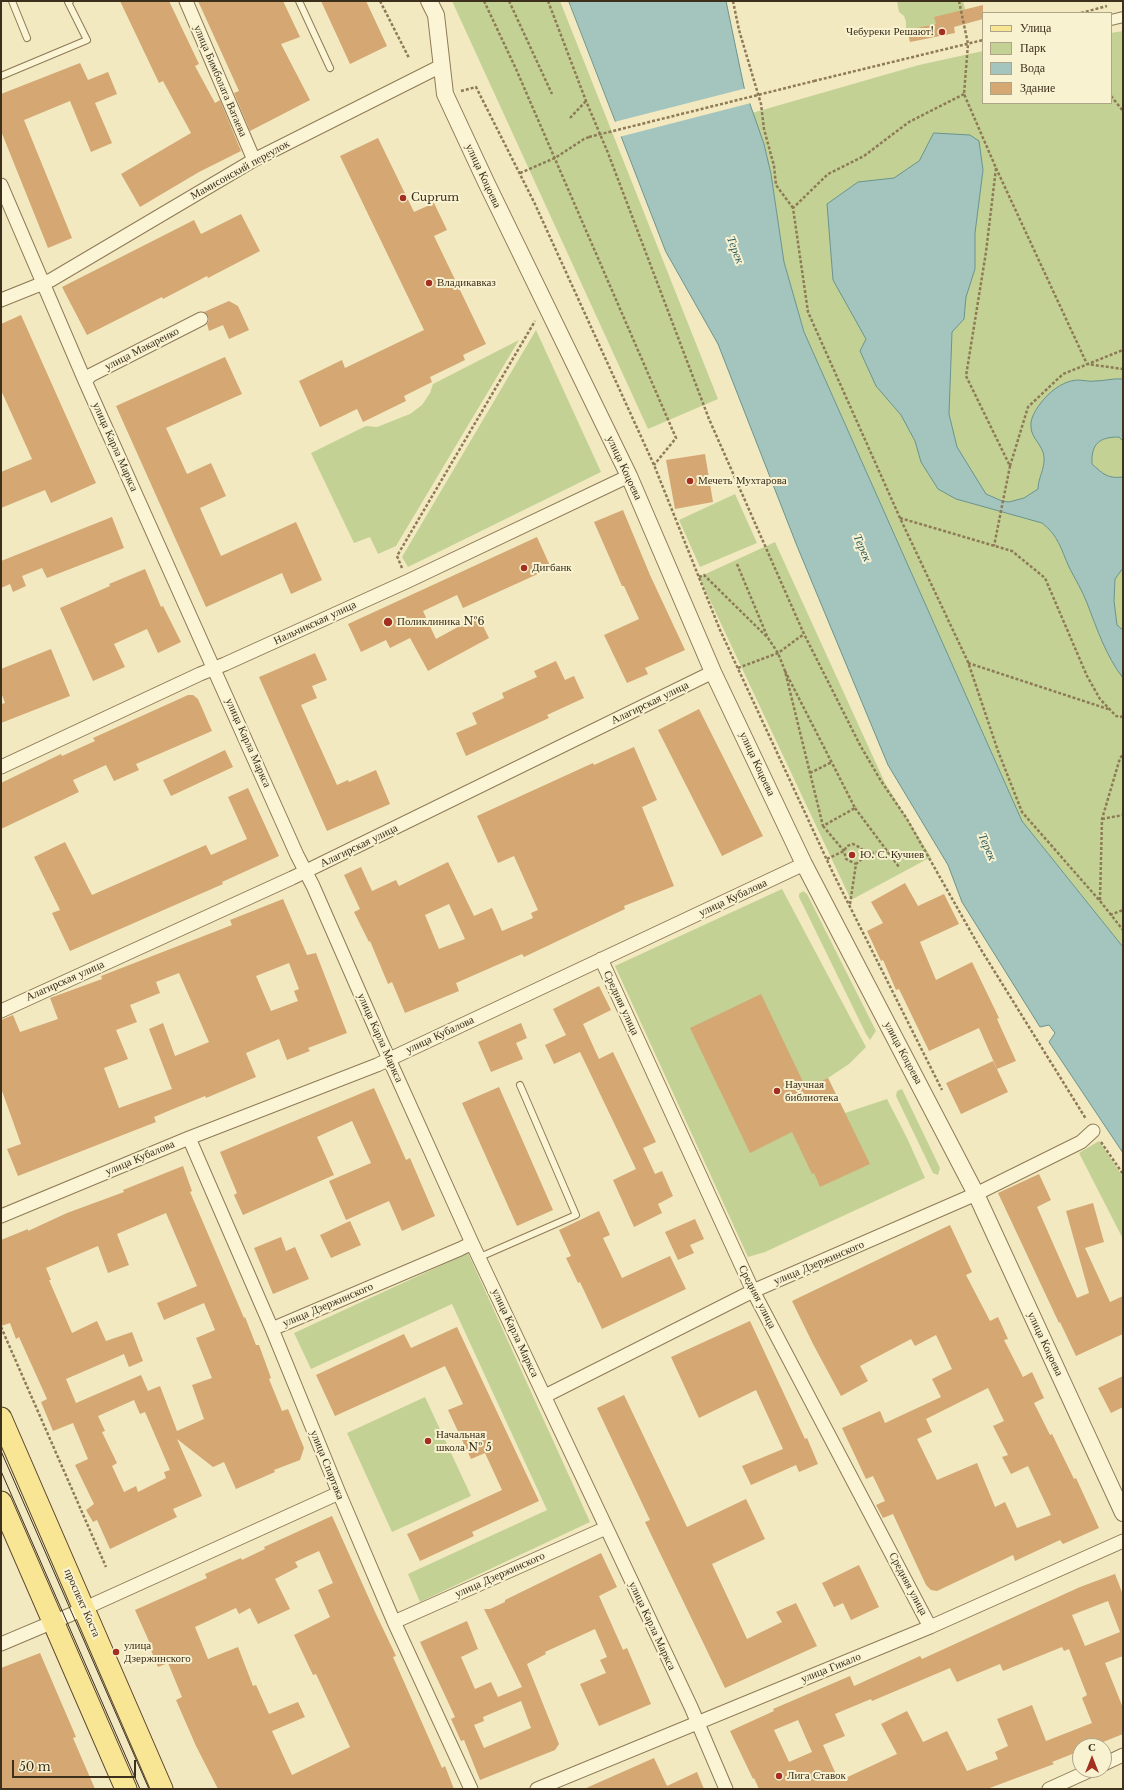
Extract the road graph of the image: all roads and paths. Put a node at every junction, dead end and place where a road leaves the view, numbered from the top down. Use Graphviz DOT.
graph roads {
  1 [pos="12,1"];
  2 [pos="70,1"];
  3 [pos="186,1"];
  4 [pos="299,1"];
  5 [pos="380,1"];
  6 [pos="429,1"];
  7 [pos="484,1"];
  8 [pos="509,1"];
  9 [pos="548,1"];
  10 [pos="733,1"];
  11 [pos="959,1"];
  12 [pos="1109,5"];
  13 [pos="1084,12"];
  14 [pos="1123,17"];
  15 [pos="1112,20"];
  16 [pos="27,38"];
  17 [pos="982,40"];
  18 [pos="968,44"];
  19 [pos="409,58"];
  20 [pos="441,66"];
  21 [pos="330,68"];
  22 [pos="1,76"];
  23 [pos="445,94"];
  24 [pos="552,94"];
  25 [pos="964,94"];
  26 [pos="1112,97"];
  27 [pos="586,101"];
  28 [pos="1123,111"];
  29 [pos="570,118"];
  30 [pos="554,158"];
  31 [pos="254,160"];
  32 [pos="996,168"];
  33 [pos="520,173"];
  34 [pos="1,185"];
  35 [pos="793,208"];
  36 [pos="43,283"];
  37 [pos="1,300"];
  38 [pos="545,304"];
  39 [pos="201,319"];
  40 [pos="1123,350"];
  41 [pos="1087,364"];
  42 [pos="1123,369"];
  43 [pos="85,381"];
  44 [pos="654,465"];
  45 [pos="1010,466"];
  46 [pos="629,476"];
  47 [pos="900,518"];
  48 [pos="994,546"];
  49 [pos="737,564"];
  50 [pos="699,577"];
  51 [pos="408,581"];
  52 [pos="804,634"];
  53 [pos="768,638"];
  54 [pos="778,652"];
  55 [pos="968,662"];
  56 [pos="214,668"];
  57 [pos="738,668"];
  58 [pos="785,671"];
  59 [pos="713,672"];
  60 [pos="1110,710"];
  61 [pos="1123,717"];
  62 [pos="1123,755"];
  63 [pos="832,762"];
  64 [pos="1,767"];
  65 [pos="810,773"];
  66 [pos="855,808"];
  67 [pos="1123,815"];
  68 [pos="1102,819"];
  69 [pos="823,826"];
  70 [pos="844,851"];
  71 [pos="887,851"];
  72 [pos="865,854"];
  73 [pos="827,859"];
  74 [pos="804,864"];
  75 [pos="856,864"];
  76 [pos="898,867"];
  77 [pos="306,872"];
  78 [pos="833,874"];
  79 [pos="828,877"];
  80 [pos="1100,901"];
  81 [pos="850,905"];
  82 [pos="1123,910"];
  83 [pos="1110,914"];
  84 [pos="1123,930"];
  85 [pos="601,959"];
  86 [pos="1,1010"];
  87 [pos="389,1059"];
  88 [pos="520,1085"];
  89 [pos="945,1096"];
  90 [pos="1093,1131"];
  91 [pos="189,1138"];
  92 [pos="1123,1174"];
  93 [pos="976,1194"];
  94 [pos="1,1216"];
  95 [pos="472,1243"];
  96 [pos="480,1257"];
  97 [pos="753,1291"];
  98 [pos="1,1327"];
  99 [pos="272,1329"];
  100 [pos="545,1396"];
  101 [pos="1,1418"];
  102 [pos="339,1493"];
  103 [pos="1,1502"];
  104 [pos="1123,1513"];
  105 [pos="606,1528"];
  106 [pos="1123,1540"];
  107 [pos="106,1567"];
  108 [pos="84,1608"];
  109 [pos="54,1621"];
  110 [pos="394,1622"];
  111 [pos="930,1627"];
  112 [pos="1,1644"];
  113 [pos="696,1722"];
  114 [pos="1123,1755"];
  115 [pos="1112,1760"];
  116 [pos="1073,1778"];
  117 [pos="126,1789"];
  118 [pos="162,1789"];
  119 [pos="471,1789"];
  120 [pos="537,1789"];
  121 [pos="726,1789"];
  122 [pos="1049,1789"];
  1 -- 16 [label="lane"];
  2 -- 22 [label="lane"];
  3 -- 31 [label="street, улица Бимболата Ватаева"];
  4 -- 21 [label="lane"];
  5 -- 19 [label="path"];
  6 -- 20 [label="street, улица Коцоева"];
  7 -- 30 [label="path"];
  8 -- 24 [label="path"];
  9 -- 27 [label="path"];
  10 -- 35 [label="path"];
  11 -- 18 [label="path"];
  12 -- 13 [label="path"];
  14 -- 15 [label="street"];
  17 -- 18 [label="path"];
  18 -- 25 [label="path"];
  18 -- 30 [label="path, bridge"];
  20 -- 23 [label="street, улица Коцоева"];
  20 -- 31 [label="street, Мамисонский переулок"];
  23 -- 33 [label="path"];
  23 -- 38 [label="street, улица Коцоева"];
  25 -- 32 [label="path"];
  25 -- 35 [label="path"];
  26 -- 28 [label="path"];
  27 -- 29 [label="path"];
  27 -- 52 [label="path"];
  30 -- 33 [label="path"];
  30 -- 44 [label="path"];
  31 -- 36 [label="street, Мамисонский переулок"];
  32 -- 41 [label="path"];
  32 -- 45 [label="path"];
  33 -- 44 [label="path"];
  34 -- 36 [label="street, улица Карла Маркса"];
  35 -- 47 [label="path"];
  36 -- 37 [label="street"];
  36 -- 43 [label="street, улица Карла Маркса"];
  38 -- 46 [label="street, улица Коцоева"];
  38 -- 51 [label="path"];
  39 -- 43 [label="street, улица Макаренко"];
  40 -- 41 [label="path"];
  41 -- 42 [label="path"];
  41 -- 45 [label="path"];
  43 -- 56 [label="street, улица Карла Маркса"];
  44 -- 50 [label="path"];
  45 -- 48 [label="path"];
  46 -- 51 [label="street, Нальчикская улица"];
  46 -- 59 [label="street, улица Коцоева"];
  47 -- 48 [label="path"];
  47 -- 55 [label="path"];
  48 -- 60 [label="path"];
  49 -- 53 [label="path"];
  50 -- 53 [label="path"];
  50 -- 57 [label="path"];
  51 -- 56 [label="street, Нальчикская улица"];
  52 -- 54 [label="path"];
  52 -- 90 [label="path"];
  53 -- 54 [label="path"];
  54 -- 57 [label="path"];
  54 -- 58 [label="path"];
  55 -- 60 [label="path"];
  55 -- 80 [label="path"];
  56 -- 64 [label="street, Нальчикская улица"];
  56 -- 77 [label="street, улица Карла Маркса"];
  57 -- 73 [label="path"];
  58 -- 63 [label="path"];
  58 -- 65 [label="path"];
  59 -- 74 [label="street, улица Коцоева"];
  59 -- 77 [label="street, Алагирская улица"];
  60 -- 61 [label="path"];
  62 -- 68 [label="path"];
  63 -- 65 [label="path"];
  63 -- 66 [label="path"];
  65 -- 69 [label="path"];
  66 -- 69 [label="path"];
  66 -- 71 [label="path"];
  67 -- 68 [label="path"];
  68 -- 80 [label="path"];
  69 -- 70 [label="path"];
  70 -- 72 [label="path"];
  70 -- 73 [label="path"];
  70 -- 75 [label="path"];
  71 -- 72 [label="path"];
  71 -- 76 [label="path"];
  72 -- 75 [label="path"];
  73 -- 78 [label="path"];
  74 -- 85 [label="street, улица Кубалова"];
  74 -- 93 [label="street, улица Коцоева"];
  75 -- 81 [label="path"];
  77 -- 86 [label="street, Алагирская улица"];
  77 -- 87 [label="street, улица Карла Маркса"];
  78 -- 79 [label="path"];
  78 -- 81 [label="path"];
  80 -- 83 [label="path"];
  81 -- 89 [label="path"];
  82 -- 83 [label="path"];
  83 -- 84 [label="path"];
  85 -- 87 [label="street, улица Кубалова"];
  85 -- 97 [label="street, Средняя улица"];
  87 -- 91 [label="street, улица Кубалова"];
  87 -- 95 [label="street, улица Карла Маркса"];
  88 -- 96 [label="lane"];
  90 -- 92 [label="path"];
  90 -- 93 [label="street, улица Дзержинского"];
  91 -- 94 [label="street, улица Кубалова"];
  91 -- 99 [label="street, улица Спартака"];
  93 -- 97 [label="street, улица Дзержинского"];
  93 -- 104 [label="street, улица Коцоева"];
  95 -- 96 [label="street, улица Карла Маркса"];
  95 -- 99 [label="street, улица Дзержинского"];
  96 -- 100 [label="street, улица Карла Маркса"];
  97 -- 100 [label="street, улица Дзержинского"];
  97 -- 111 [label="street, Средняя улица"];
  98 -- 107 [label="path"];
  99 -- 102 [label="street, улица Спартака"];
  100 -- 105 [label="street, улица Карла Маркса"];
  101 -- 108 [label="main road, проспект Коста"];
  102 -- 108 [label="street"];
  102 -- 110 [label="street, улица Спартака"];
  103 -- 109 [label="main road"];
  105 -- 110 [label="street, улица Дзержинского"];
  105 -- 113 [label="street, улица Карла Маркса"];
  106 -- 111 [label="street, улица Гикало"];
  108 -- 109 [label="street"];
  108 -- 118 [label="main road, проспект Коста"];
  109 -- 112 [label="street"];
  109 -- 117 [label="main road"];
  110 -- 119 [label="street, улица Спартака"];
  111 -- 113 [label="street, улица Гикало"];
  113 -- 120 [label="street, улица Гикало"];
  113 -- 121 [label="street, улица Карла Маркса"];
  114 -- 115 [label="street"];
  116 -- 122 [label="street"];
}
